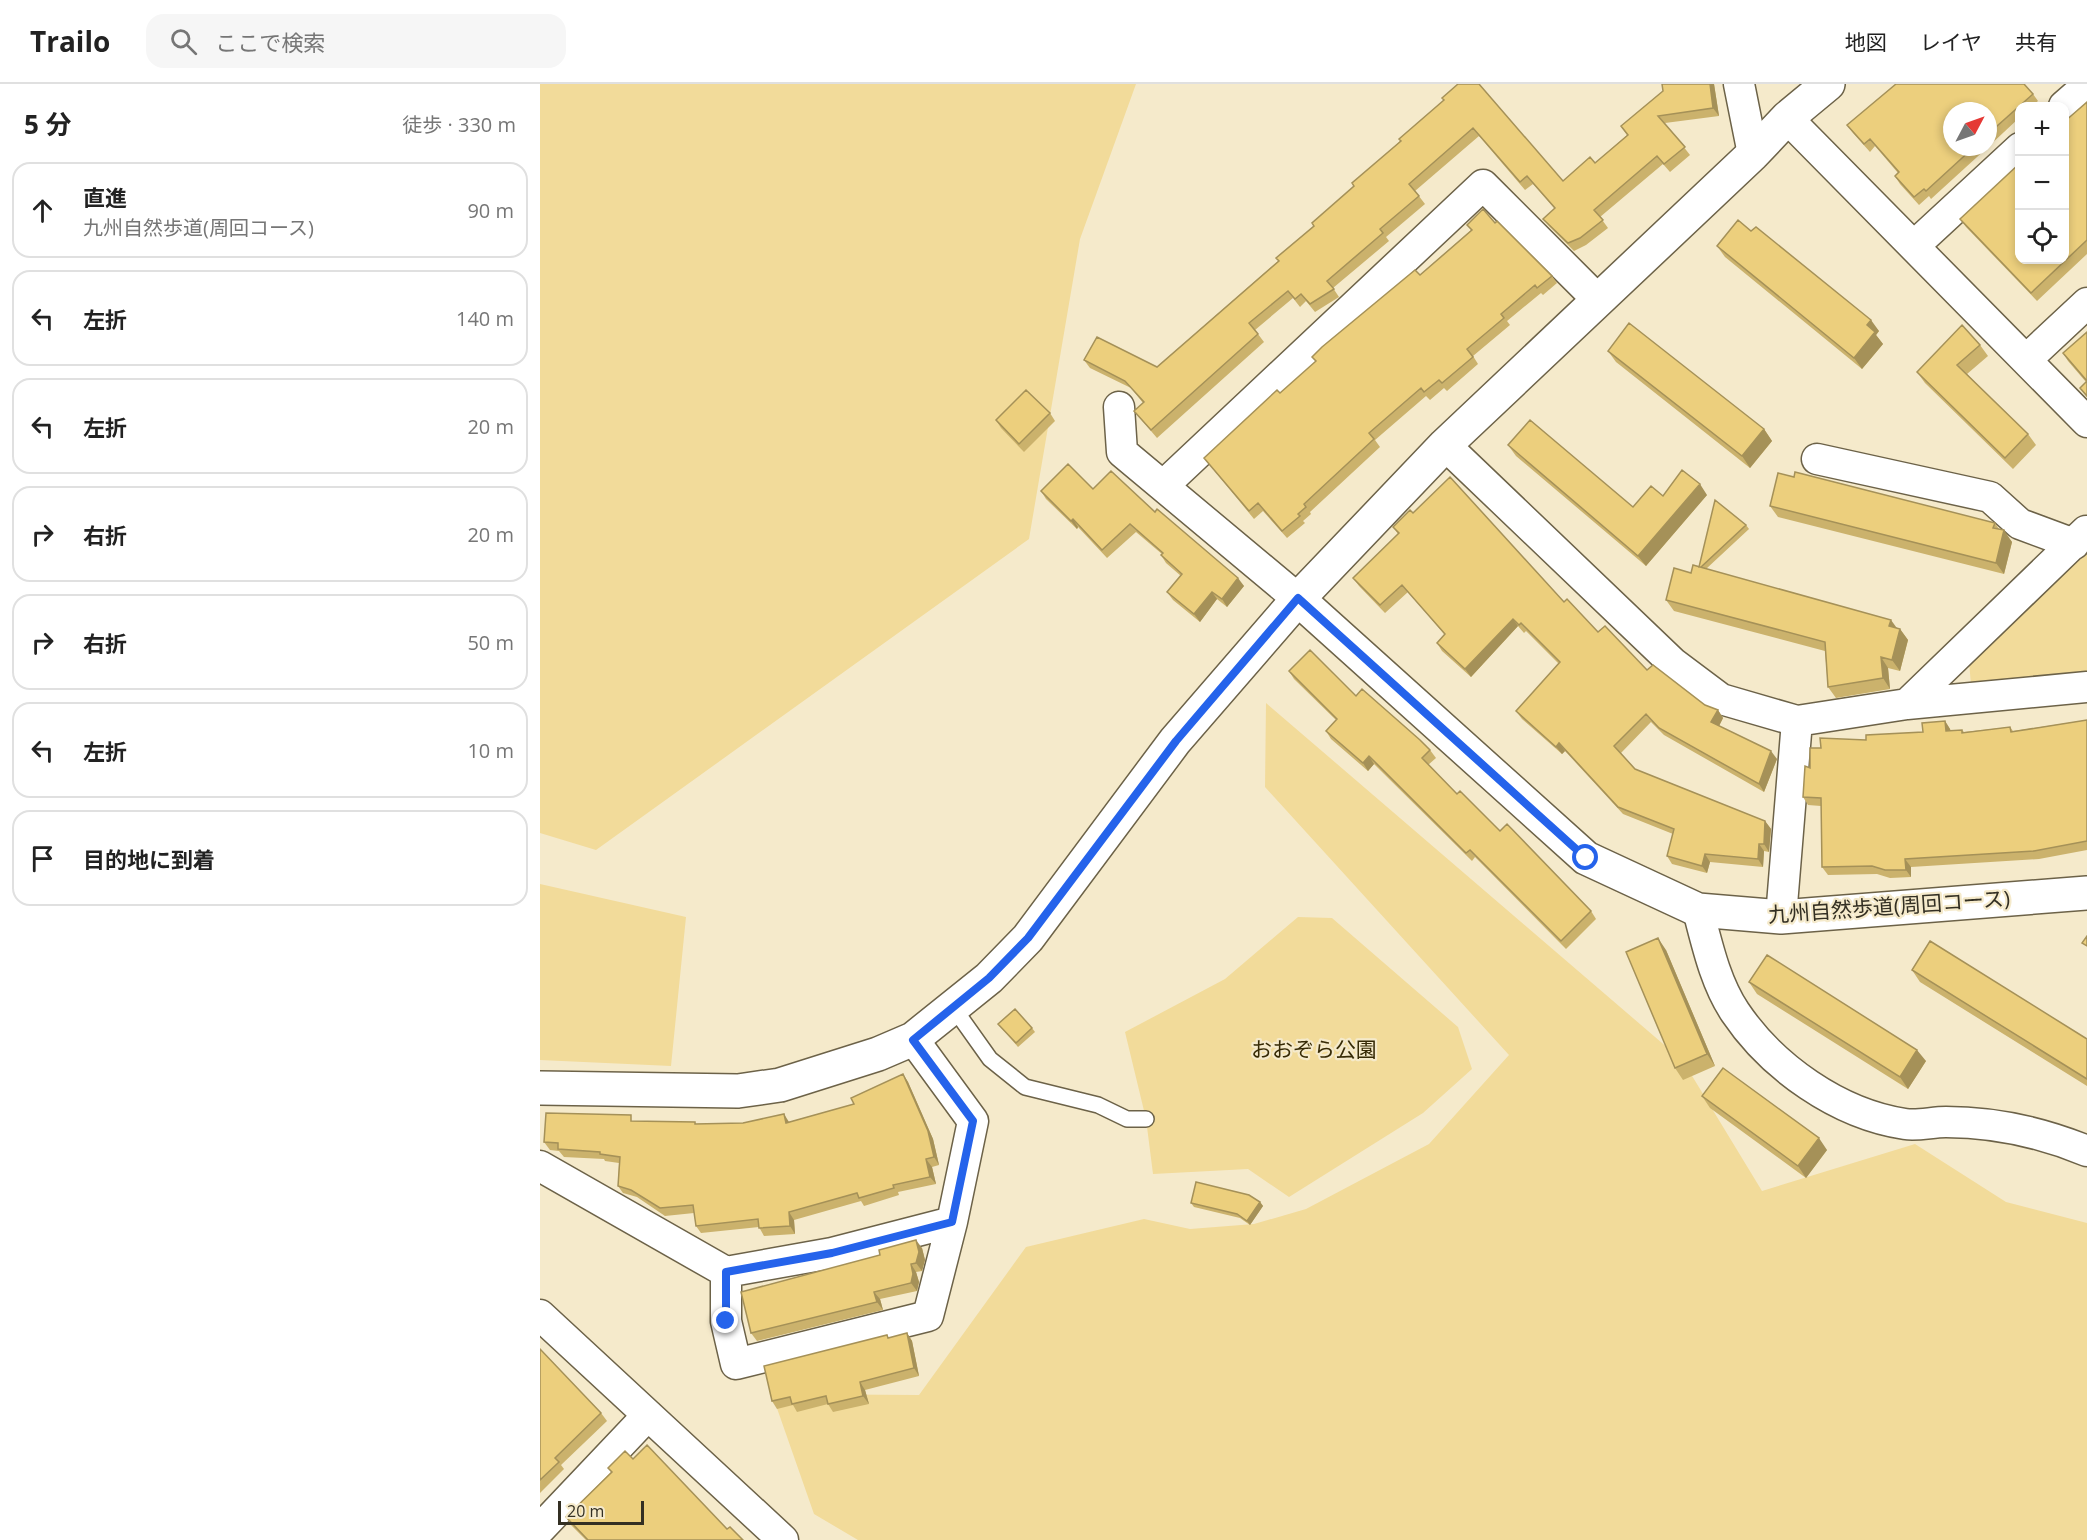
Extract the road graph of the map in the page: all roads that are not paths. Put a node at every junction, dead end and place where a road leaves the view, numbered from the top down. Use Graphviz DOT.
graph roads {
  1 [pos="1739,84"];
  2 [pos="1828,84"];
  3 [pos="2087,86"];
  4 [pos="2069,102"];
  5 [pos="1787,118"];
  6 [pos="2015,152"];
  7 [pos="1753,154"];
  8 [pos="1915,245"];
  9 [pos="1598,300"];
  10 [pos="2087,303"];
  11 [pos="2026,360"];
  12 [pos="1119,407"];
  13 [pos="2087,422"];
  14 [pos="1445,445"];
  15 [pos="1817,459"];
  16 [pos="1164,485"];
  17 [pos="2080,537"];
  18 [pos="1298,598"];
  19 [pos="2087,687"];
  20 [pos="1907,704"];
  21 [pos="1797,721"];
  22 [pos="2087,892"];
  23 [pos="1698,910"];
  24 [pos="1781,917"];
  25 [pos="953,1007"];
  26 [pos="913,1040"];
  27 [pos="540,1088"];
  28 [pos="1146,1119"];
  29 [pos="2087,1151"];
  30 [pos="540,1166"];
  31 [pos="952,1222"];
  32 [pos="726,1272"];
  33 [pos="540,1315"];
  34 [pos="648,1415"];
  35 [pos="540,1528"];
  36 [pos="783,1540"];
  1 -- 7 [label="street"];
  2 -- 5 [label="street"];
  3 -- 4 [label="street"];
  5 -- 7 [label="street"];
  5 -- 8 [label="street"];
  6 -- 8 [label="street"];
  7 -- 9 [label="street"];
  8 -- 11 [label="street"];
  9 -- 14 [label="street"];
  9 -- 16 [label="street"];
  10 -- 11 [label="street"];
  11 -- 13 [label="street"];
  12 -- 16 [label="street"];
  14 -- 18 [label="street"];
  14 -- 21 [label="street"];
  15 -- 17 [label="street"];
  16 -- 18 [label="street"];
  17 -- 20 [label="street"];
  18 -- 23 [label="street, 九州自然歩道(周回コース)"];
  18 -- 25 [label="street"];
  19 -- 20 [label="street"];
  20 -- 21 [label="street"];
  21 -- 24 [label="street"];
  22 -- 24 [label="street, 九州自然歩道(周回コース)"];
  23 -- 24 [label="street, 九州自然歩道(周回コース)"];
  23 -- 29 [label="street"];
  25 -- 26 [label="street"];
  25 -- 28 [label="lane"];
  26 -- 27 [label="street"];
  26 -- 31 [label="street"];
  30 -- 32 [label="street"];
  31 -- 32 [label="street"];
  31 -- 32 [label="street"];
  33 -- 34 [label="street"];
  34 -- 35 [label="street"];
  34 -- 36 [label="street"];
}
